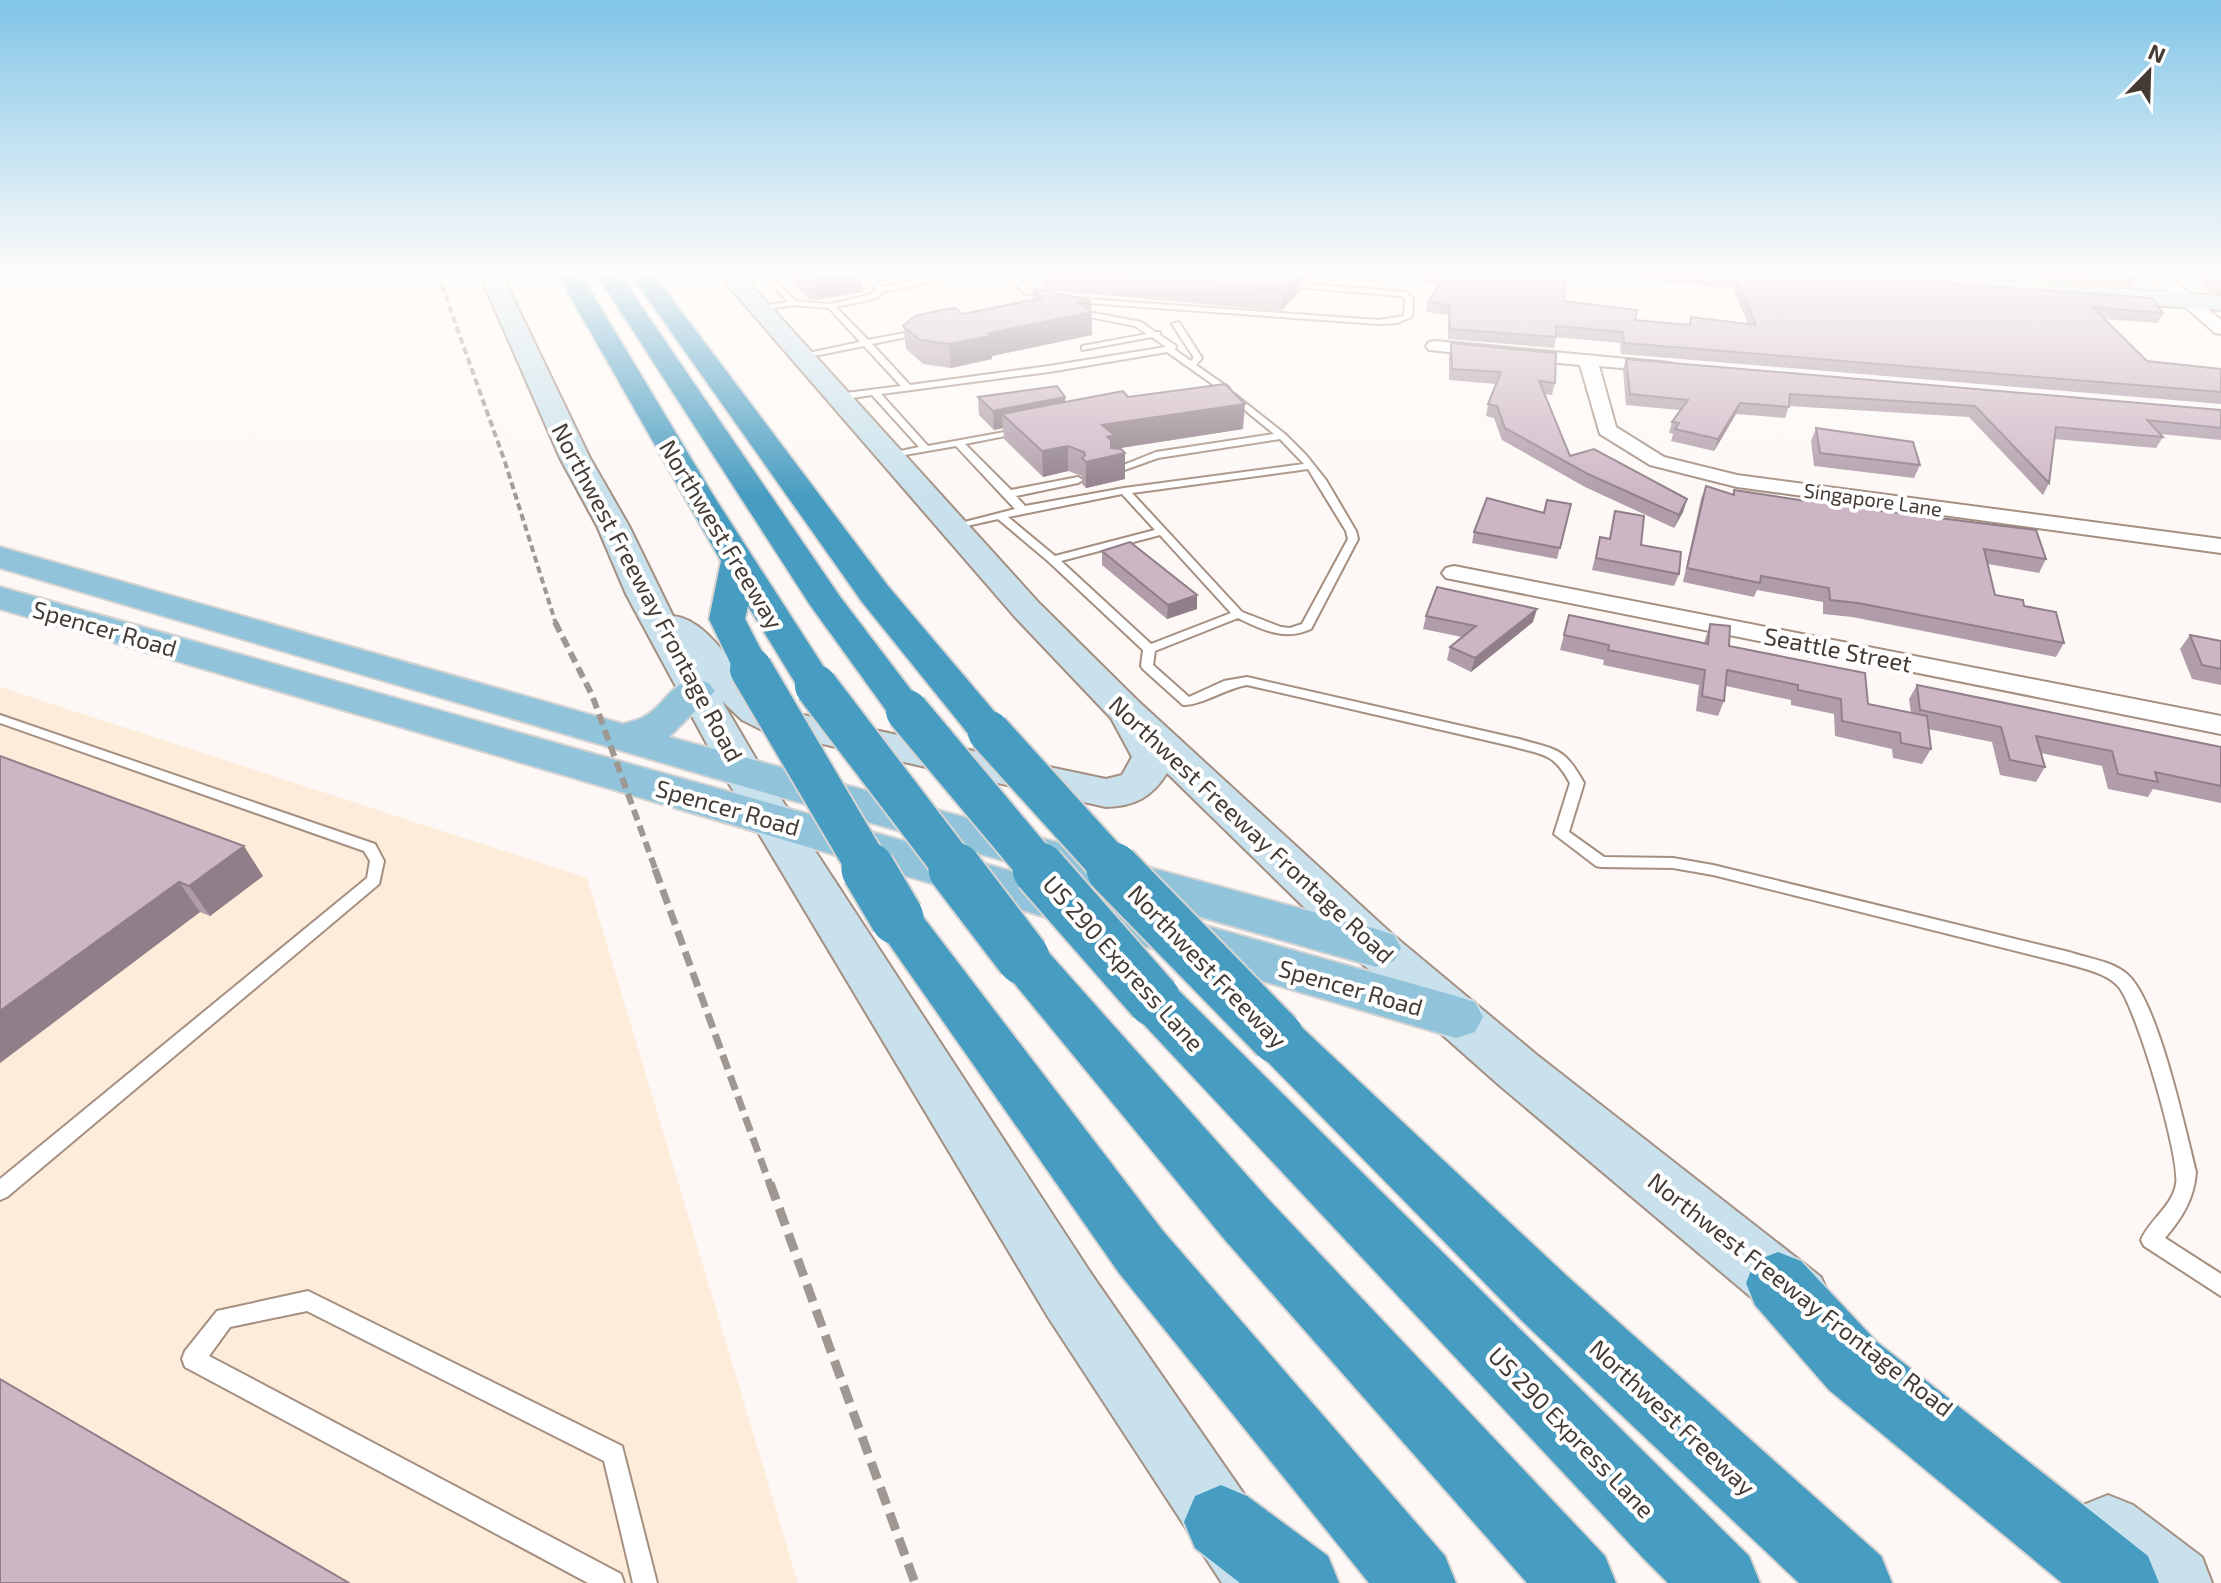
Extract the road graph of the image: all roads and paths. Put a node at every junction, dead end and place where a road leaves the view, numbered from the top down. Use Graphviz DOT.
graph roads {
  1 [pos="525,349"];
  2 [pos="613,349"];
  3 [pos="657,349"];
  4 [pos="701,349"];
  5 [pos="795,349"];
  6 [pos="839,349"];
  7 [pos="871,349"];
  8 [pos="1192,349"];
  9 [pos="1464,349"];
  10 [pos="1170,350"];
  11 [pos="802,357"];
  12 [pos="1588,361"];
  13 [pos="1191,365"];
  14 [pos="1683,369"];
  15 [pos="908,388"];
  16 [pos="1226,390"];
  17 [pos="874,392"];
  18 [pos="1197,395"];
  19 [pos="838,397"];
  20 [pos="1030,429"];
  21 [pos="1282,436"];
  22 [pos="958,442"];
  23 [pos="925,448"];
  24 [pos="890,456"];
  25 [pos="1311,466"];
  26 [pos="1116,470"];
  27 [pos="1078,480"];
  28 [pos="1124,491"];
  29 [pos="1009,494"];
  30 [pos="1022,510"];
  31 [pos="1002,517"];
  32 [pos="953,528"];
  33 [pos="1162,531"];
  34 [pos="2221,546"];
  35 [pos="0,557"];
  36 [pos="1053,560"];
  37 [pos="738,562"];
  38 [pos="1454,573"];
  39 [pos="643,594"];
  40 [pos="0,598"];
  41 [pos="1238,614"];
  42 [pos="1149,649"];
  43 [pos="695,691"];
  44 [pos="1124,709"];
  45 [pos="0,719"];
  46 [pos="2221,725"];
  47 [pos="624,737"];
  48 [pos="743,772"];
  49 [pos="773,820"];
  50 [pos="1376,948"];
  51 [pos="1456,1017"];
  52 [pos="0,1191"];
  53 [pos="1778,1283"];
  54 [pos="2221,1286"];
  55 [pos="1221,1522"];
  56 [pos="612,1583"];
  57 [pos="645,1583"];
  58 [pos="1266,1583"];
  59 [pos="1301,1583"];
  60 [pos="1418,1583"];
  61 [pos="1578,1583"];
  62 [pos="1722,1583"];
  63 [pos="1854,1583"];
  64 [pos="2121,1583"];
  65 [pos="2176,1583"];
  1 -- 39 [label="main road, Northwest Freeway Frontage Road"];
  2 -- 37 [label="highway, Northwest Freeway"];
  3 -- 62 [label="highway, US 290 Express Lane, bridge"];
  4 -- 63 [label="highway, Northwest Freeway, bridge"];
  5 -- 11 [label="main road, Northwest Freeway Frontage Road"];
  6 -- 11 [label="lane"];
  7 -- 15 [label="lane"];
  8 -- 13 [label="lane"];
  9 -- 12 [label="street"];
  10 -- 13 [label="lane"];
  10 -- 15 [label="lane"];
  11 -- 19 [label="main road, Northwest Freeway Frontage Road"];
  12 -- 14 [label="street"];
  12 -- 34 [label="street, Singapore Lane"];
  13 -- 16 [label="lane"];
  15 -- 17 [label="lane"];
  16 -- 18 [label="lane"];
  16 -- 21 [label="lane"];
  17 -- 19 [label="lane"];
  17 -- 23 [label="lane"];
  19 -- 24 [label="main road, Northwest Freeway Frontage Road"];
  20 -- 22 [label="lane"];
  21 -- 25 [label="lane"];
  21 -- 26 [label="lane"];
  22 -- 23 [label="lane"];
  22 -- 29 [label="lane"];
  23 -- 24 [label="lane"];
  24 -- 32 [label="main road, Northwest Freeway Frontage Road"];
  25 -- 28 [label="lane"];
  25 -- 41 [label="lane"];
  27 -- 29 [label="lane"];
  28 -- 30 [label="lane"];
  28 -- 33 [label="lane"];
  29 -- 30 [label="lane"];
  30 -- 31 [label="lane"];
  31 -- 32 [label="lane"];
  31 -- 36 [label="lane"];
  32 -- 44 [label="main road, Northwest Freeway Frontage Road"];
  33 -- 36 [label="lane"];
  33 -- 41 [label="lane"];
  35 -- 47 [label="main road, Spencer Road"];
  36 -- 42 [label="lane"];
  37 -- 60 [label="highway, bridge"];
  37 -- 61 [label="highway, Northwest Freeway, bridge"];
  38 -- 46 [label="street, Seattle Street"];
  39 -- 43 [label="main road, Northwest Freeway Frontage Road"];
  39 -- 44 [label="main road"];
  40 -- 49 [label="main road, Spencer Road"];
  41 -- 42 [label="lane"];
  42 -- 54 [label="lane"];
  43 -- 47 [label="main road"];
  43 -- 48 [label="main road, Northwest Freeway Frontage Road"];
  44 -- 50 [label="main road, Northwest Freeway Frontage Road"];
  45 -- 52 [label="lane"];
  47 -- 48 [label="main road, Spencer Road"];
  48 -- 49 [label="main road, Northwest Freeway Frontage Road"];
  48 -- 50 [label="main road, Spencer Road"];
  49 -- 51 [label="main road, Spencer Road"];
  49 -- 55 [label="main road, Northwest Freeway Frontage Road"];
  50 -- 51 [label="main road, Northwest Freeway Frontage Road"];
  51 -- 53 [label="main road, Northwest Freeway Frontage Road"];
  53 -- 64 [label="highway"];
  53 -- 65 [label="main road, Northwest Freeway Frontage Road"];
  55 -- 58 [label="main road, Northwest Freeway Frontage Road"];
  55 -- 59 [label="highway"];
  56 -- 57 [label="lane"];
}
